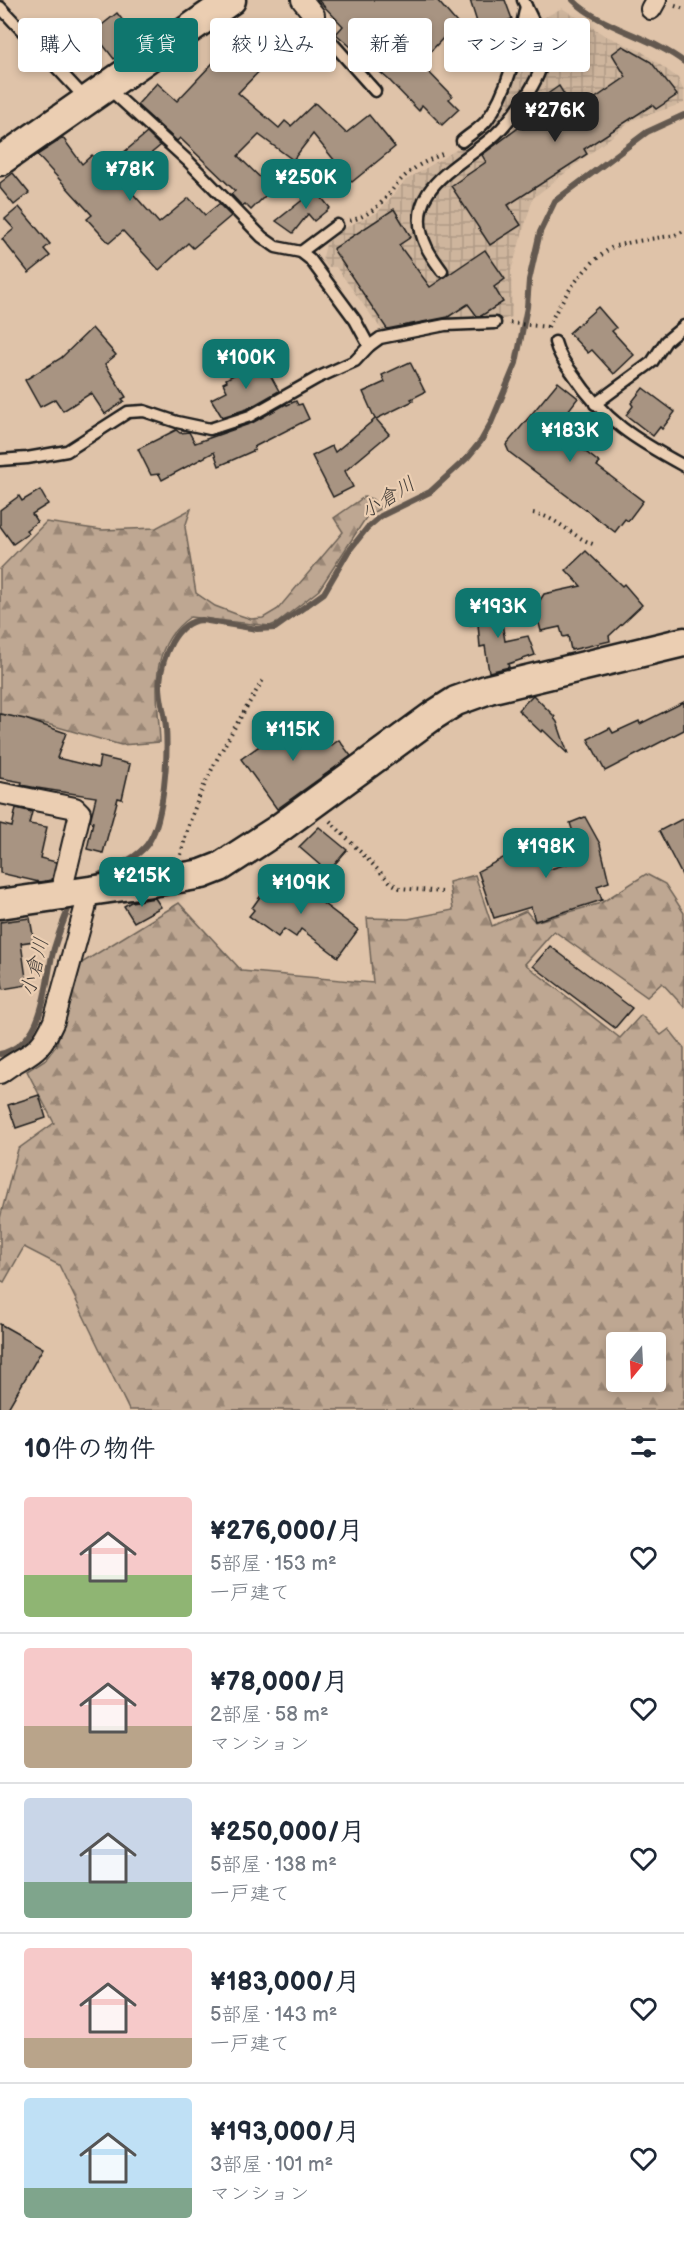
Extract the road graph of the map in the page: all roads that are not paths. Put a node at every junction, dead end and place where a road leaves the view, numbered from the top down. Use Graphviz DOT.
graph roads {
  1 [pos="231,0"];
  2 [pos="525,3"];
  3 [pos="0,7"];
  4 [pos="308,7"];
  5 [pos="375,91"];
  6 [pos="96,93"];
  7 [pos="462,141"];
  8 [pos="0,161"];
  9 [pos="337,225"];
  10 [pos="302,252"];
  11 [pos="442,271"];
  12 [pos="495,323"];
  13 [pos="684,326"];
  14 [pos="555,342"];
  15 [pos="369,346"];
  16 [pos="596,404"];
  17 [pos="0,460"];
  18 [pos="684,466"];
  19 [pos="684,643"];
  20 [pos="0,794"];
  21 [pos="75,894"];
  22 [pos="0,904"];
  23 [pos="0,1073"];
  1 -- 6 [label="street"];
  2 -- 7 [label="lane"];
  2 -- 11 [label="lane"];
  3 -- 6 [label="lane"];
  4 -- 5 [label="lane"];
  6 -- 8 [label="street"];
  6 -- 10 [label="lane"];
  9 -- 10 [label="lane"];
  10 -- 15 [label="lane"];
  12 -- 15 [label="lane"];
  13 -- 16 [label="lane"];
  14 -- 16 [label="lane"];
  15 -- 17 [label="lane"];
  16 -- 18 [label="lane"];
  19 -- 21 [label="street"];
  20 -- 21 [label="street"];
  21 -- 22 [label="street"];
  21 -- 23 [label="street"];
}
